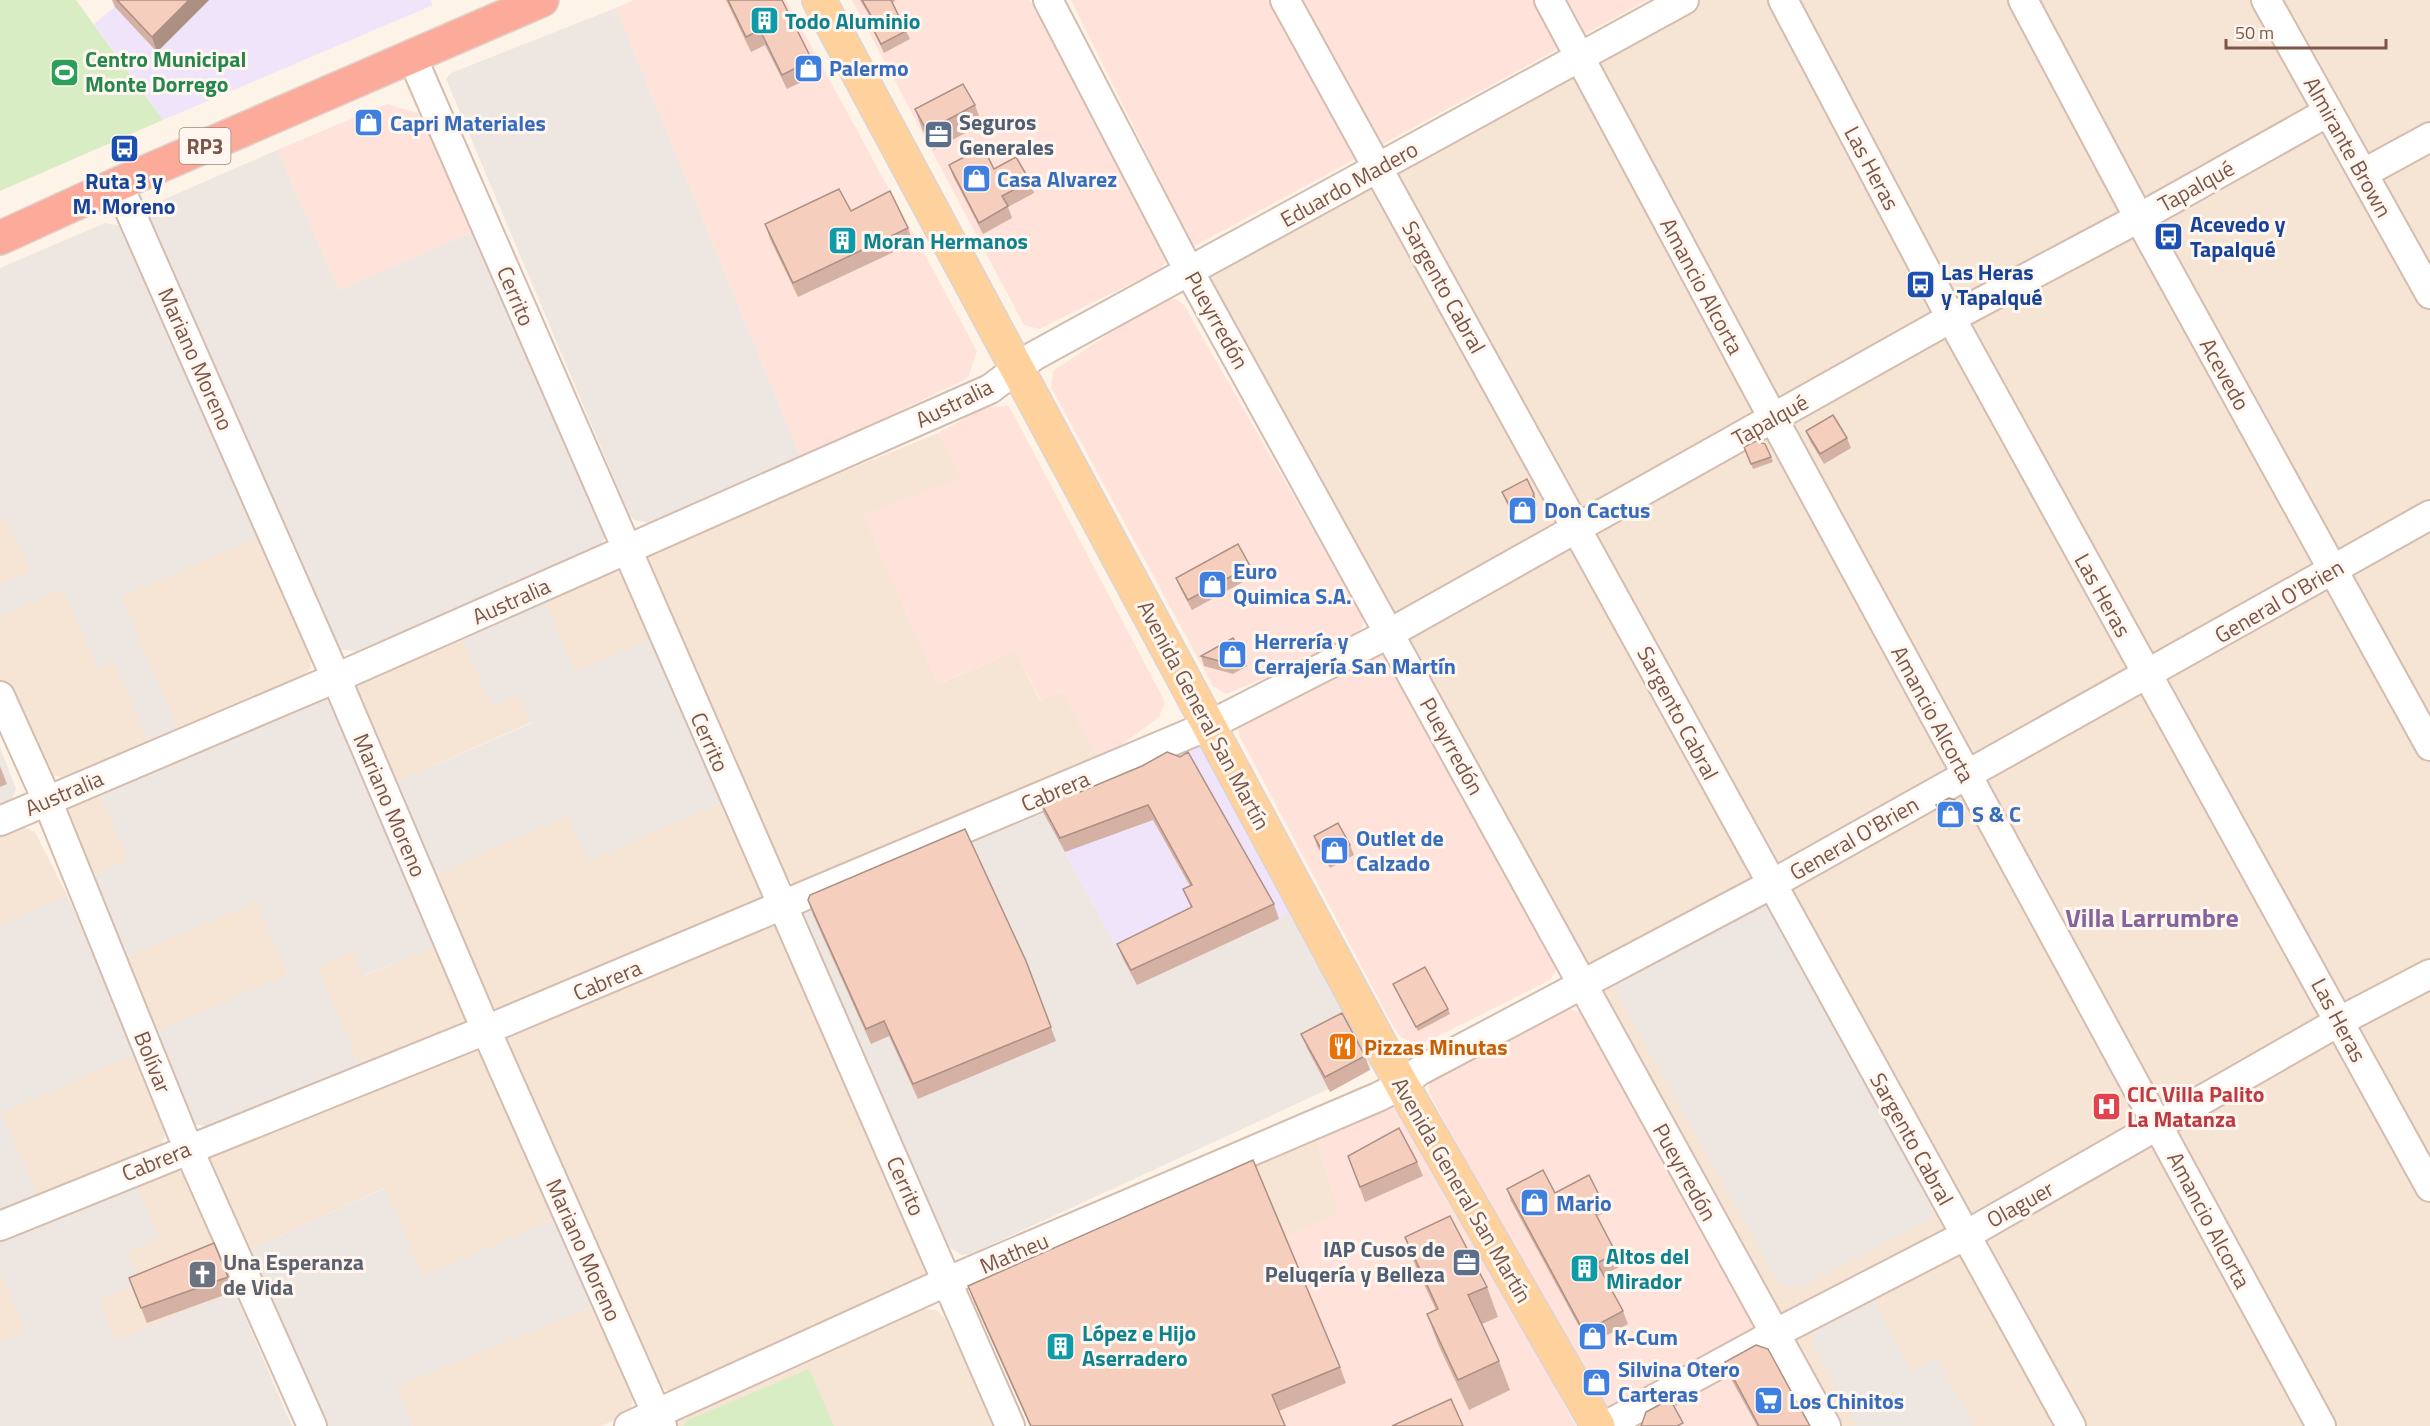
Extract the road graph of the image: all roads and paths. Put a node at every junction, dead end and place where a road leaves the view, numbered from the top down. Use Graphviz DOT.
graph roads {
  1 [pos="542,0"];
  2 [pos="819,0"];
  3 [pos="1048,0"];
  4 [pos="1285,0"];
  5 [pos="1549,0"];
  6 [pos="1684,0"];
  7 [pos="1783,0"];
  8 [pos="2023,0"];
  9 [pos="2266,0"];
  10 [pos="412,57"];
  11 [pos="1580,57"];
  12 [pos="2328,112"];
  13 [pos="2430,137"];
  14 [pos="1377,168"];
  15 [pos="2364,174"];
  16 [pos="118,183"];
  17 [pos="2139,218"];
  18 [pos="0,238"];
  19 [pos="1190,271"];
  20 [pos="2430,294"];
  21 [pos="1951,318"];
  22 [pos="1016,370"];
  23 [pos="1773,418"];
  24 [pos="2430,515"];
  25 [pos="1578,528"];
  26 [pos="626,551"];
  27 [pos="2332,570"];
  28 [pos="1390,633"];
  29 [pos="2148,676"];
  30 [pos="336,678"];
  31 [pos="0,696"];
  32 [pos="1210,725"];
  33 [pos="2430,746"];
  34 [pos="1966,774"];
  35 [pos="47,800"];
  36 [pos="0,821"];
  37 [pos="1772,884"];
  38 [pos="783,906"];
  39 [pos="2430,974"];
  40 [pos="1583,985"];
  41 [pos="2340,1021"];
  42 [pos="486,1030"];
  43 [pos="1402,1085"];
  44 [pos="2159,1126"];
  45 [pos="188,1148"];
  46 [pos="2430,1187"];
  47 [pos="0,1226"];
  48 [pos="1966,1235"];
  49 [pos="948,1281"];
  50 [pos="1774,1334"];
  51 [pos="660,1420"];
  52 [pos="312,1426"];
  53 [pos="629,1426"];
  54 [pos="1010,1426"];
  55 [pos="1598,1426"];
  56 [pos="1605,1426"];
  57 [pos="1826,1426"];
  58 [pos="2071,1426"];
  59 [pos="2321,1426"];
  1 -- 10 [label="highway, RP3"];
  2 -- 22 [label="main road, Avenida General San Martín"];
  3 -- 19 [label="street, Pueyrredón"];
  4 -- 14 [label="street, Sargento Cabral"];
  5 -- 11 [label="street, Amancio Alcorta"];
  6 -- 11 [label="street, Eduardo Madero"];
  7 -- 21 [label="street, Las Heras"];
  8 -- 17 [label="street, Acevedo"];
  9 -- 12 [label="street, Almirante Brown"];
  10 -- 16 [label="highway, RP3"];
  10 -- 26 [label="street, Cerrito"];
  11 -- 14 [label="street, Eduardo Madero"];
  11 -- 23 [label="street, Amancio Alcorta"];
  12 -- 15 [label="street, Almirante Brown"];
  12 -- 17 [label="street, Tapalqué"];
  13 -- 15 [label="street"];
  14 -- 19 [label="street, Eduardo Madero"];
  14 -- 25 [label="street, Sargento Cabral"];
  15 -- 20 [label="street, Almirante Brown"];
  16 -- 18 [label="highway, RP3"];
  16 -- 30 [label="street, Mariano Moreno"];
  17 -- 21 [label="street, Tapalqué"];
  17 -- 27 [label="street, Acevedo"];
  19 -- 22 [label="street, Eduardo Madero"];
  19 -- 28 [label="street, Pueyrredón"];
  21 -- 23 [label="street, Tapalqué"];
  21 -- 29 [label="street, Las Heras"];
  22 -- 26 [label="street, Australia"];
  22 -- 32 [label="main road, Avenida General San Martín"];
  23 -- 25 [label="street, Tapalqué"];
  23 -- 34 [label="street, Amancio Alcorta"];
  24 -- 27 [label="street, General O'Brien"];
  25 -- 28 [label="street, Tapalqué"];
  25 -- 37 [label="street, Sargento Cabral"];
  26 -- 30 [label="street, Australia"];
  26 -- 38 [label="street, Cerrito"];
  27 -- 29 [label="street, General O'Brien"];
  27 -- 33 [label="street, Acevedo"];
  28 -- 32 [label="street, Tapalqué"];
  28 -- 40 [label="street, Pueyrredón"];
  29 -- 34 [label="street, General O'Brien"];
  29 -- 41 [label="street, Las Heras"];
  30 -- 35 [label="street, Australia"];
  30 -- 42 [label="street, Mariano Moreno"];
  31 -- 35 [label="street, Bolívar"];
  32 -- 38 [label="street, Cabrera"];
  32 -- 43 [label="main road, Avenida General San Martín"];
  34 -- 37 [label="street, General O'Brien"];
  34 -- 44 [label="street, Amancio Alcorta"];
  35 -- 36 [label="street, Australia"];
  35 -- 45 [label="street, Bolívar"];
  37 -- 40 [label="street, General O'Brien"];
  37 -- 48 [label="street, Sargento Cabral"];
  38 -- 42 [label="street, Cabrera"];
  38 -- 49 [label="street, Cerrito"];
  39 -- 41 [label="street, Olaguer"];
  40 -- 43 [label="street, General O'Brien"];
  40 -- 50 [label="street, Pueyrredón"];
  41 -- 44 [label="street, Olaguer"];
  41 -- 46 [label="street, Las Heras"];
  42 -- 45 [label="street, Cabrera"];
  42 -- 51 [label="street, Mariano Moreno"];
  43 -- 49 [label="street, Matheu"];
  43 -- 55 [label="main road, Avenida General San Martín"];
  44 -- 48 [label="street, Olaguer"];
  44 -- 59 [label="street, Amancio Alcorta"];
  45 -- 47 [label="street, Cabrera"];
  45 -- 52 [label="street, Bolívar"];
  48 -- 50 [label="street, Olaguer"];
  48 -- 58 [label="street, Sargento Cabral"];
  49 -- 51 [label="street, Matheu"];
  49 -- 54 [label="street, Cerrito"];
  50 -- 56 [label="street, Olaguer"];
  50 -- 57 [label="street, Pueyrredón"];
  51 -- 53 [label="street, Matheu"];
}
